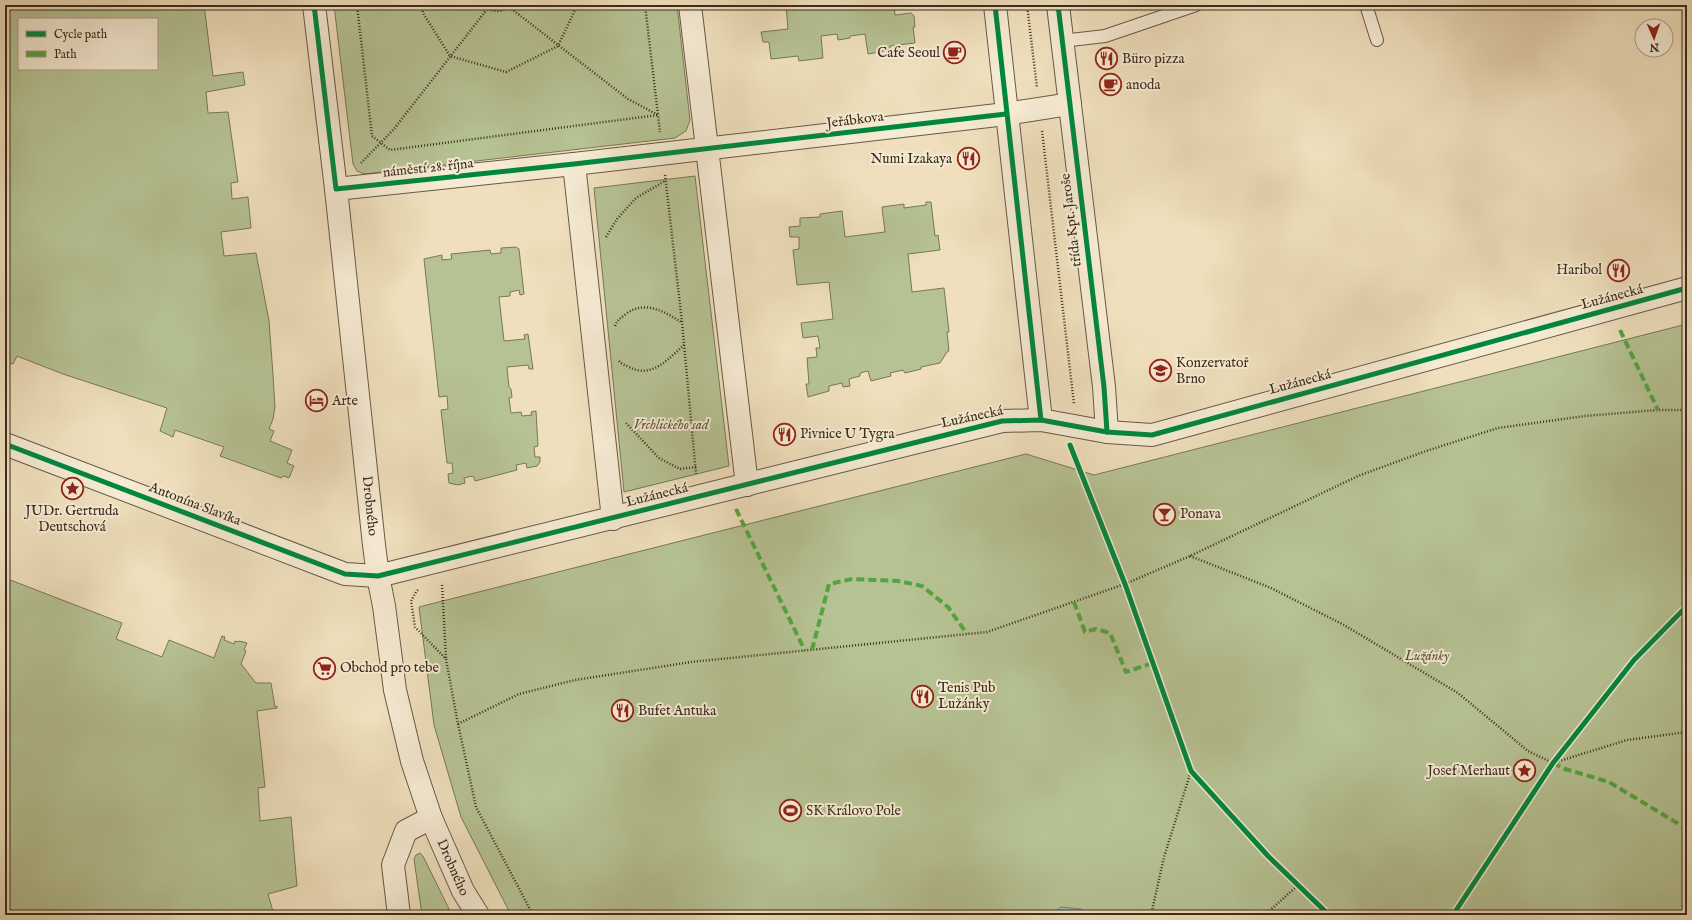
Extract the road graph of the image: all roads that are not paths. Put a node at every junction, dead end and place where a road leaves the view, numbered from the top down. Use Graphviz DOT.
graph roads {
  1 [pos="314,5"];
  2 [pos="690,5"];
  3 [pos="994,5"];
  4 [pos="1058,5"];
  5 [pos="1196,5"];
  6 [pos="1366,5"];
  7 [pos="1378,40"];
  8 [pos="1062,41"];
  9 [pos="1070,104"];
  10 [pos="1006,114"];
  11 [pos="706,149"];
  12 [pos="574,164"];
  13 [pos="336,189"];
  14 [pos="1687,288"];
  15 [pos="1041,420"];
  16 [pos="1107,432"];
  17 [pos="5,444"];
  18 [pos="747,485"];
  19 [pos="613,519"];
  20 [pos="378,576"];
  21 [pos="431,818"];
  22 [pos="399,915"];
  23 [pos="478,915"];
  1 -- 13 [label="street"];
  2 -- 11 [label="street"];
  3 -- 10 [label="street"];
  4 -- 8 [label="street, třída Kpt. Jaroše"];
  5 -- 8 [label="lane"];
  6 -- 7 [label="lane"];
  8 -- 9 [label="street, třída Kpt. Jaroše"];
  9 -- 10 [label="street"];
  9 -- 16 [label="street, třída Kpt. Jaroše"];
  10 -- 11 [label="street, Jeřábkova"];
  10 -- 15 [label="street"];
  11 -- 12 [label="street, náměstí 28. října"];
  11 -- 18 [label="street"];
  12 -- 13 [label="street, náměstí 28. října"];
  12 -- 19 [label="street"];
  13 -- 20 [label="street, Drobného"];
  14 -- 16 [label="street, Lužánecká"];
  15 -- 16 [label="street, Lužánecká"];
  15 -- 18 [label="street, Lužánecká"];
  17 -- 20 [label="street, Antonína Slavíka"];
  18 -- 19 [label="street, Lužánecká"];
  19 -- 20 [label="street, Lužánecká"];
  20 -- 21 [label="street, Drobného"];
  21 -- 22 [label="street"];
  21 -- 23 [label="street, Drobného"];
}
